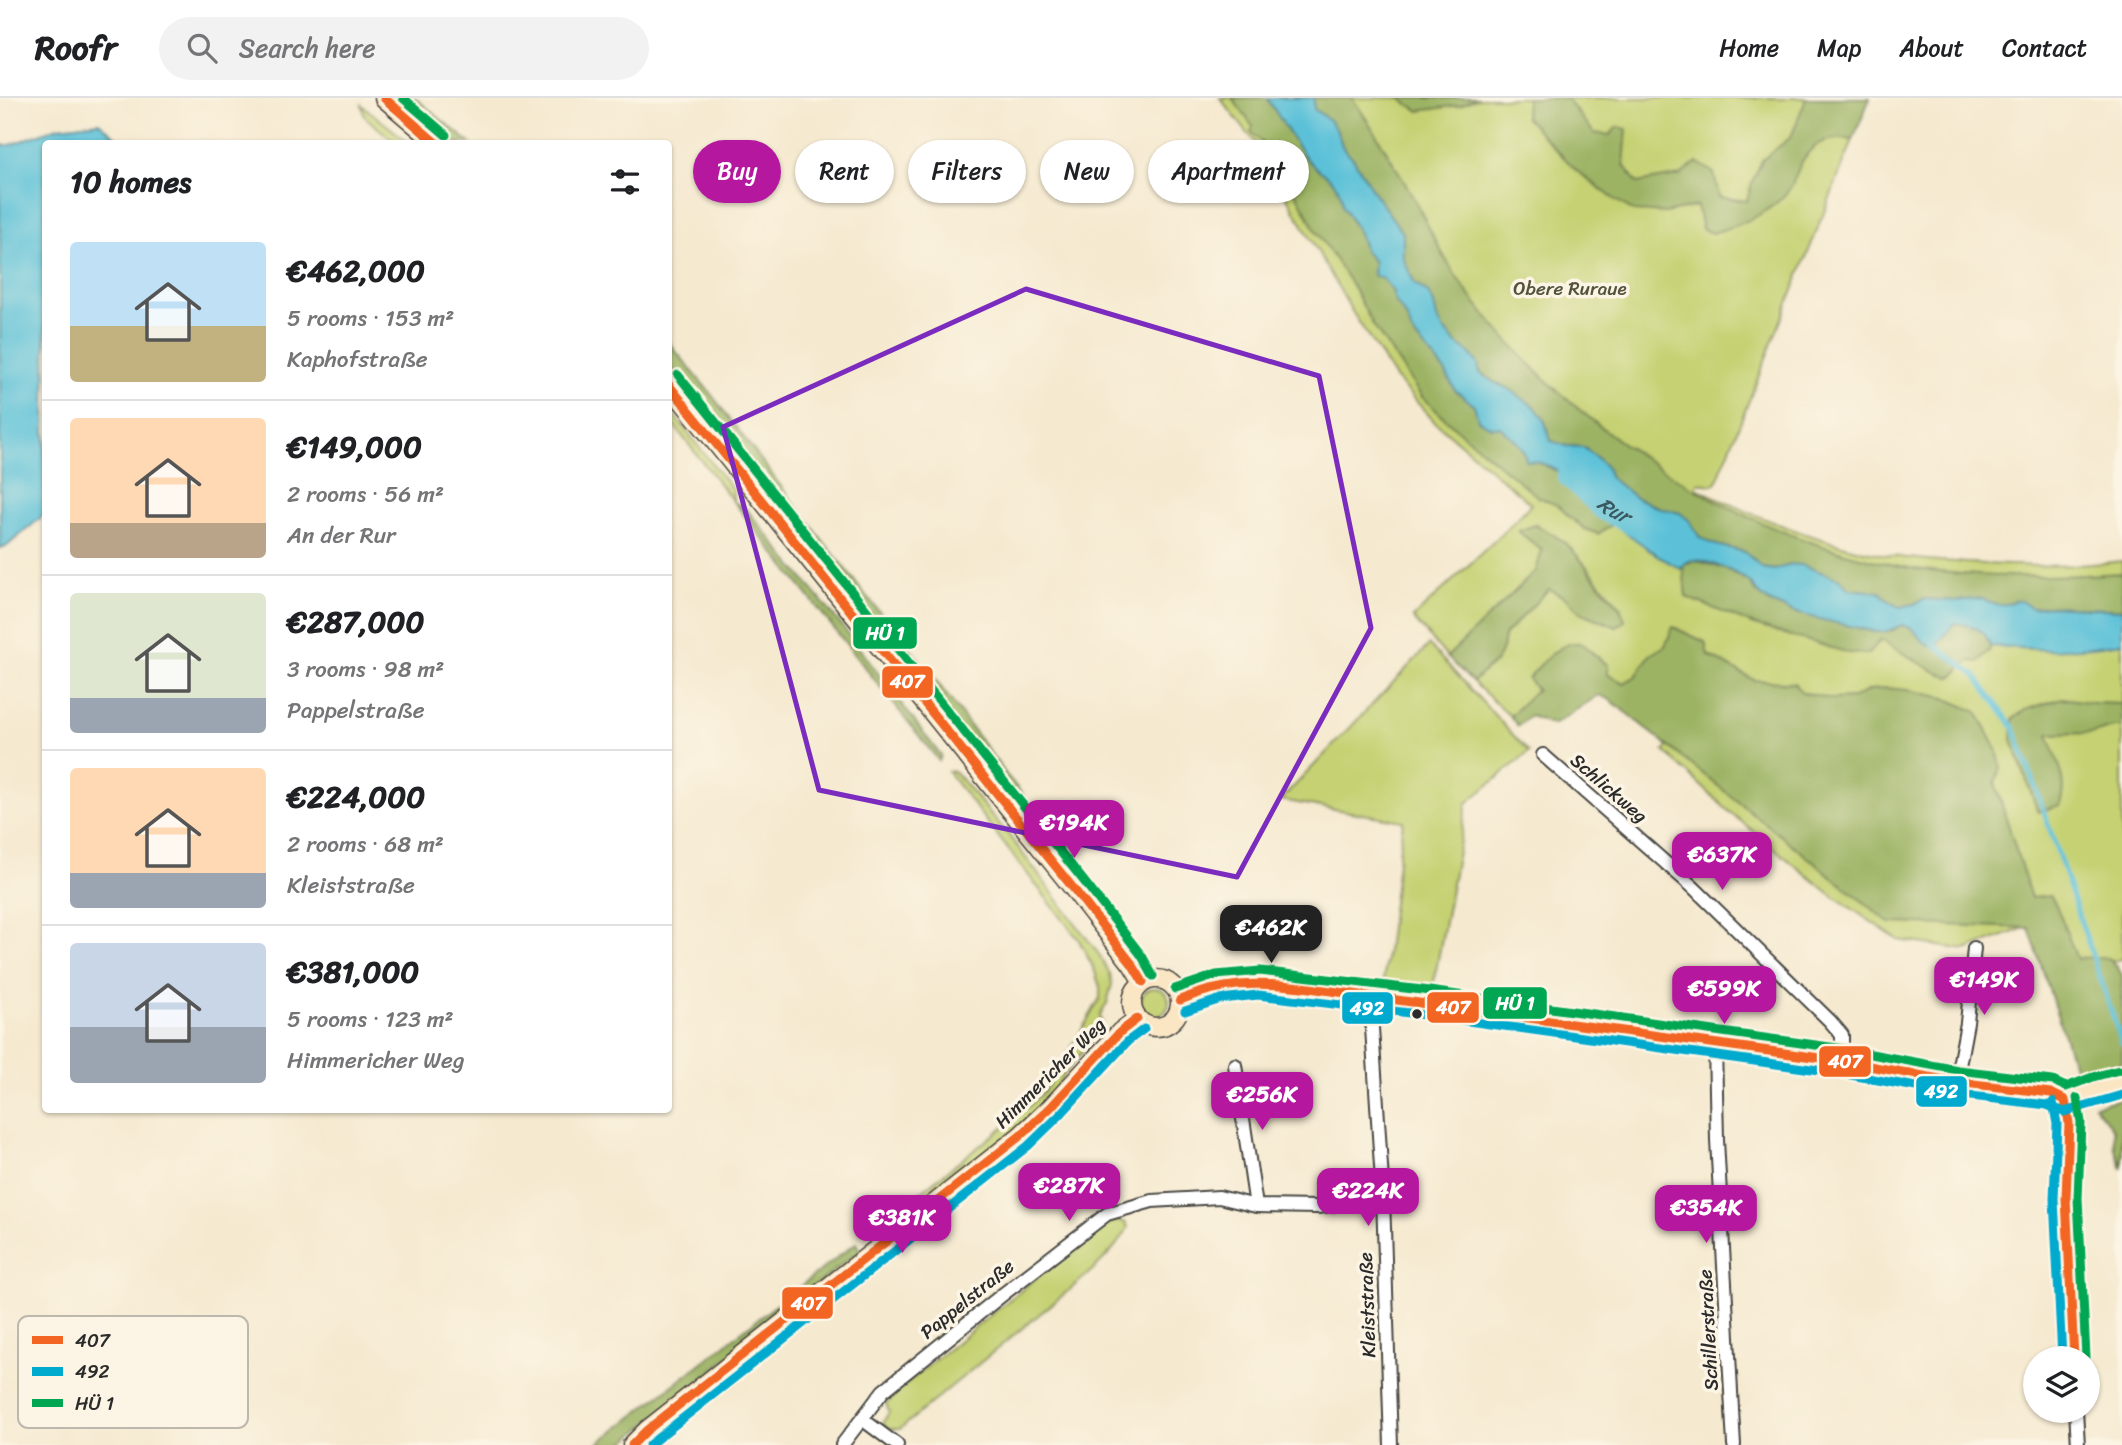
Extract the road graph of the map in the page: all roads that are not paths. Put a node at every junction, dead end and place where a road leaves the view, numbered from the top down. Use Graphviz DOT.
graph roads {
  1 [pos="384,98"];
  2 [pos="433,140"];
  3 [pos="672,388"];
  4 [pos="1543,755"];
  5 [pos="1975,948"];
  6 [pos="1143,982"];
  7 [pos="1370,997"];
  8 [pos="1180,1000"];
  9 [pos="1136,1019"];
  10 [pos="1715,1045"];
  11 [pos="1842,1061"];
  12 [pos="1235,1065"];
  13 [pos="1956,1082"];
  14 [pos="2122,1082"];
  15 [pos="2065,1100"];
  16 [pos="1383,1197"];
  17 [pos="1256,1206"];
  18 [pos="2073,1346"];
  19 [pos="862,1419"];
  20 [pos="2077,1423"];
  21 [pos="632,1445"];
  22 [pos="842,1445"];
  23 [pos="897,1445"];
  24 [pos="1391,1445"];
  25 [pos="1734,1445"];
  26 [pos="2078,1445"];
  1 -- 2 [label="main road"];
  3 -- 6 [label="main road"];
  4 -- 11 [label="street, Schlickweg"];
  5 -- 13 [label="street"];
  6 -- 8 [label="main road"];
  6 -- 9 [label="main road"];
  7 -- 8 [label="main road"];
  7 -- 10 [label="main road"];
  7 -- 16 [label="street, Kleiststraße"];
  8 -- 9 [label="main road"];
  9 -- 21 [label="main road, Himmericher Weg"];
  10 -- 11 [label="main road"];
  10 -- 25 [label="street, Schillerstraße"];
  11 -- 13 [label="main road"];
  12 -- 17 [label="street"];
  13 -- 15 [label="main road"];
  14 -- 15 [label="main road"];
  15 -- 18 [label="street"];
  16 -- 17 [label="street, Pappelstraße"];
  16 -- 24 [label="street, Kleiststraße"];
  17 -- 19 [label="street, Pappelstraße"];
  19 -- 22 [label="street, Pappelstraße"];
  19 -- 23 [label="street"];
  20 -- 26 [label="street"];
}
